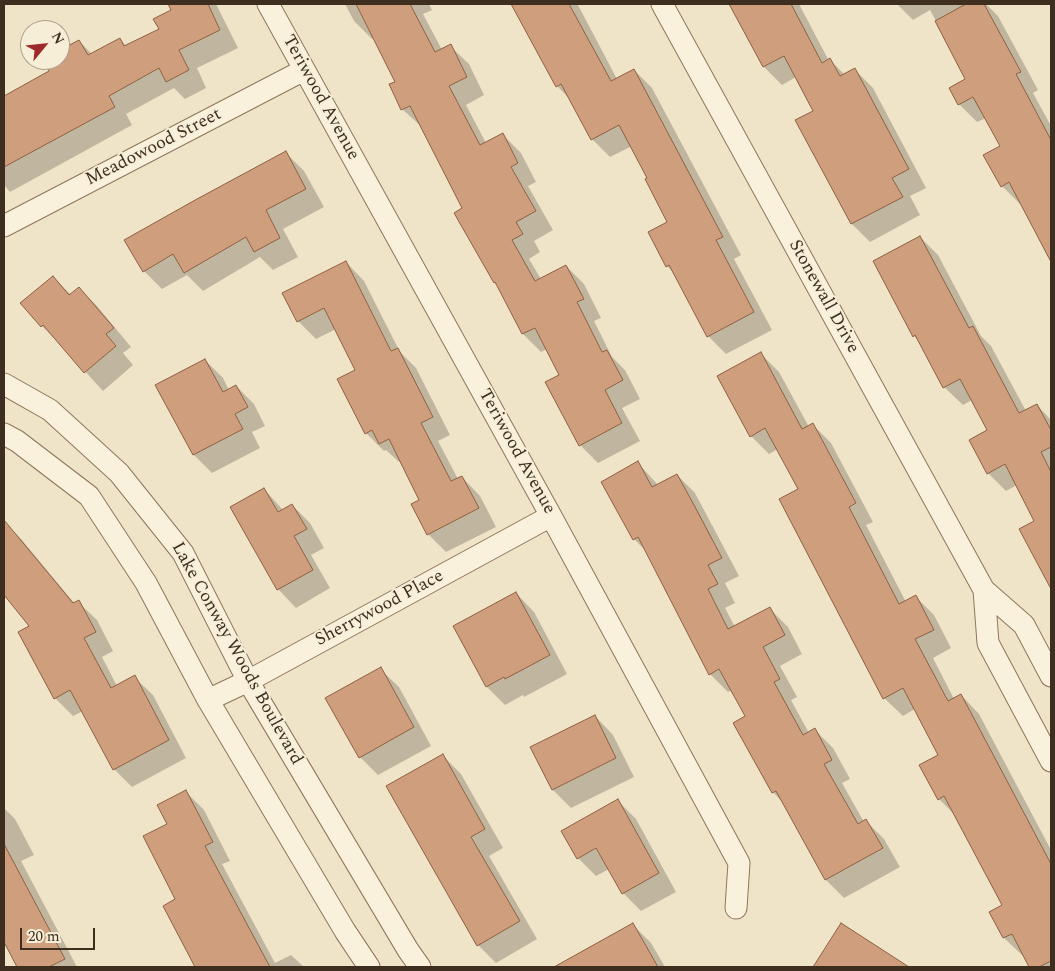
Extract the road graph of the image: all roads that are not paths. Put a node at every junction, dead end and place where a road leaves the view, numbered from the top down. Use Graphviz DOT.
graph roads {
  1 [pos="268,4"];
  2 [pos="662,4"];
  3 [pos="304,70"];
  4 [pos="4,226"];
  5 [pos="4,384"];
  6 [pos="4,434"];
  7 [pos="551,516"];
  8 [pos="984,590"];
  9 [pos="1051,676"];
  10 [pos="248,681"];
  11 [pos="208,700"];
  12 [pos="1051,761"];
  13 [pos="736,908"];
  14 [pos="369,967"];
  15 [pos="420,967"];
  1 -- 3 [label="street, Teriwood Avenue"];
  2 -- 8 [label="street, Stonewall Drive"];
  3 -- 4 [label="street, Meadowood Street"];
  3 -- 7 [label="street, Teriwood Avenue"];
  5 -- 10 [label="street, Lake Conway Woods Boulevard"];
  6 -- 11 [label="street"];
  7 -- 10 [label="street, Sherrywood Place"];
  7 -- 13 [label="street, Teriwood Avenue"];
  8 -- 9 [label="street, Stonewall Drive"];
  8 -- 12 [label="street, Stonewall Drive"];
  10 -- 11 [label="street, Sherrywood Place"];
  10 -- 15 [label="street, Lake Conway Woods Boulevard"];
  11 -- 14 [label="street"];
}
